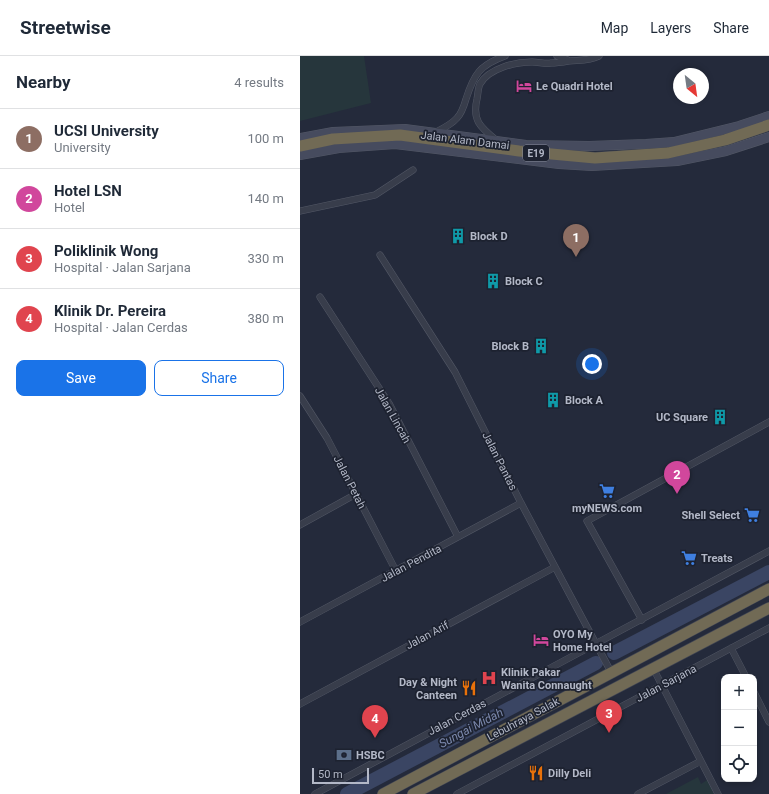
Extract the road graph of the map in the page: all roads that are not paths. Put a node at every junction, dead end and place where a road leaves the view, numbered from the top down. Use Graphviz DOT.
graph roads {
  1 [pos="505,56"];
  2 [pos="515,56"];
  3 [pos="557,56"];
  4 [pos="599,56"];
  5 [pos="498,58"];
  6 [pos="572,61"];
  7 [pos="516,64"];
  8 [pos="502,68"];
  9 [pos="769,116"];
  10 [pos="769,124"];
  11 [pos="434,133"];
  12 [pos="769,137"];
  13 [pos="300,138"];
  14 [pos="497,141"];
  15 [pos="300,145"];
  16 [pos="300,156"];
  17 [pos="413,170"];
  18 [pos="300,211"];
  19 [pos="380,255"];
  20 [pos="320,297"];
  21 [pos="300,396"];
  22 [pos="769,422"];
  23 [pos="356,494"];
  24 [pos="522,504"];
  25 [pos="300,525"];
  26 [pos="458,537"];
  27 [pos="769,551"];
  28 [pos="555,567"];
  29 [pos="396,571"];
  30 [pos="769,589"];
  31 [pos="769,608"];
  32 [pos="642,620"];
  33 [pos="300,622"];
  34 [pos="769,628"];
  35 [pos="597,645"];
  36 [pos="731,648"];
  37 [pos="653,668"];
  38 [pos="611,672"];
  39 [pos="744,674"];
  40 [pos="662,685"];
  41 [pos="757,698"];
  42 [pos="300,704"];
  43 [pos="769,722"];
  44 [pos="701,761"];
  45 [pos="315,794"];
  46 [pos="383,794"];
  47 [pos="413,794"];
  48 [pos="457,794"];
  49 [pos="638,794"];
  50 [pos="718,794"];
  1 -- 5 [label="street"];
  2 -- 7 [label="street"];
  3 -- 6 [label="street"];
  4 -- 6 [label="street"];
  5 -- 8 [label="street"];
  5 -- 11 [label="street"];
  6 -- 7 [label="street"];
  7 -- 8 [label="street"];
  8 -- 14 [label="street"];
  9 -- 14 [label="main road, Jalan Alam Damai"];
  10 -- 15 [label="highway, E19"];
  11 -- 13 [label="main road, Jalan Alam Damai"];
  11 -- 14 [label="main road, Jalan Alam Damai"];
  12 -- 16 [label="main road, Jalan Alam Damai"];
  17 -- 18 [label="street"];
  19 -- 24 [label="street, Jalan Pantas"];
  20 -- 26 [label="street, Jalan Lincah"];
  21 -- 23 [label="street, Jalan Petah"];
  22 -- 32 [label="street"];
  23 -- 25 [label="street"];
  23 -- 29 [label="street, Jalan Petah"];
  24 -- 26 [label="street, Jalan Pendita"];
  24 -- 28 [label="street, Jalan Pantas"];
  26 -- 29 [label="street, Jalan Pendita"];
  27 -- 32 [label="street, Jalan Cerdas"];
  28 -- 35 [label="street, Jalan Pantas"];
  28 -- 42 [label="street, Jalan Arif"];
  29 -- 33 [label="street, Jalan Pendita"];
  30 -- 38 [label="highway, Lebuhraya Salak"];
  31 -- 37 [label="highway, Lebuhraya Salak"];
  32 -- 35 [label="street, Jalan Cerdas"];
  34 -- 36 [label="street, Jalan Sarjana"];
  35 -- 38 [label="street, Jalan Pantas"];
  35 -- 45 [label="street, Jalan Cerdas"];
  36 -- 39 [label="street"];
  36 -- 40 [label="street, Jalan Sarjana"];
  37 -- 40 [label="street"];
  37 -- 47 [label="highway, Lebuhraya Salak"];
  38 -- 46 [label="highway, Lebuhraya Salak"];
  40 -- 44 [label="street"];
  40 -- 48 [label="street, Jalan Sarjana"];
  41 -- 43 [label="street"];
  44 -- 49 [label="street"];
  44 -- 50 [label="street"];
}
